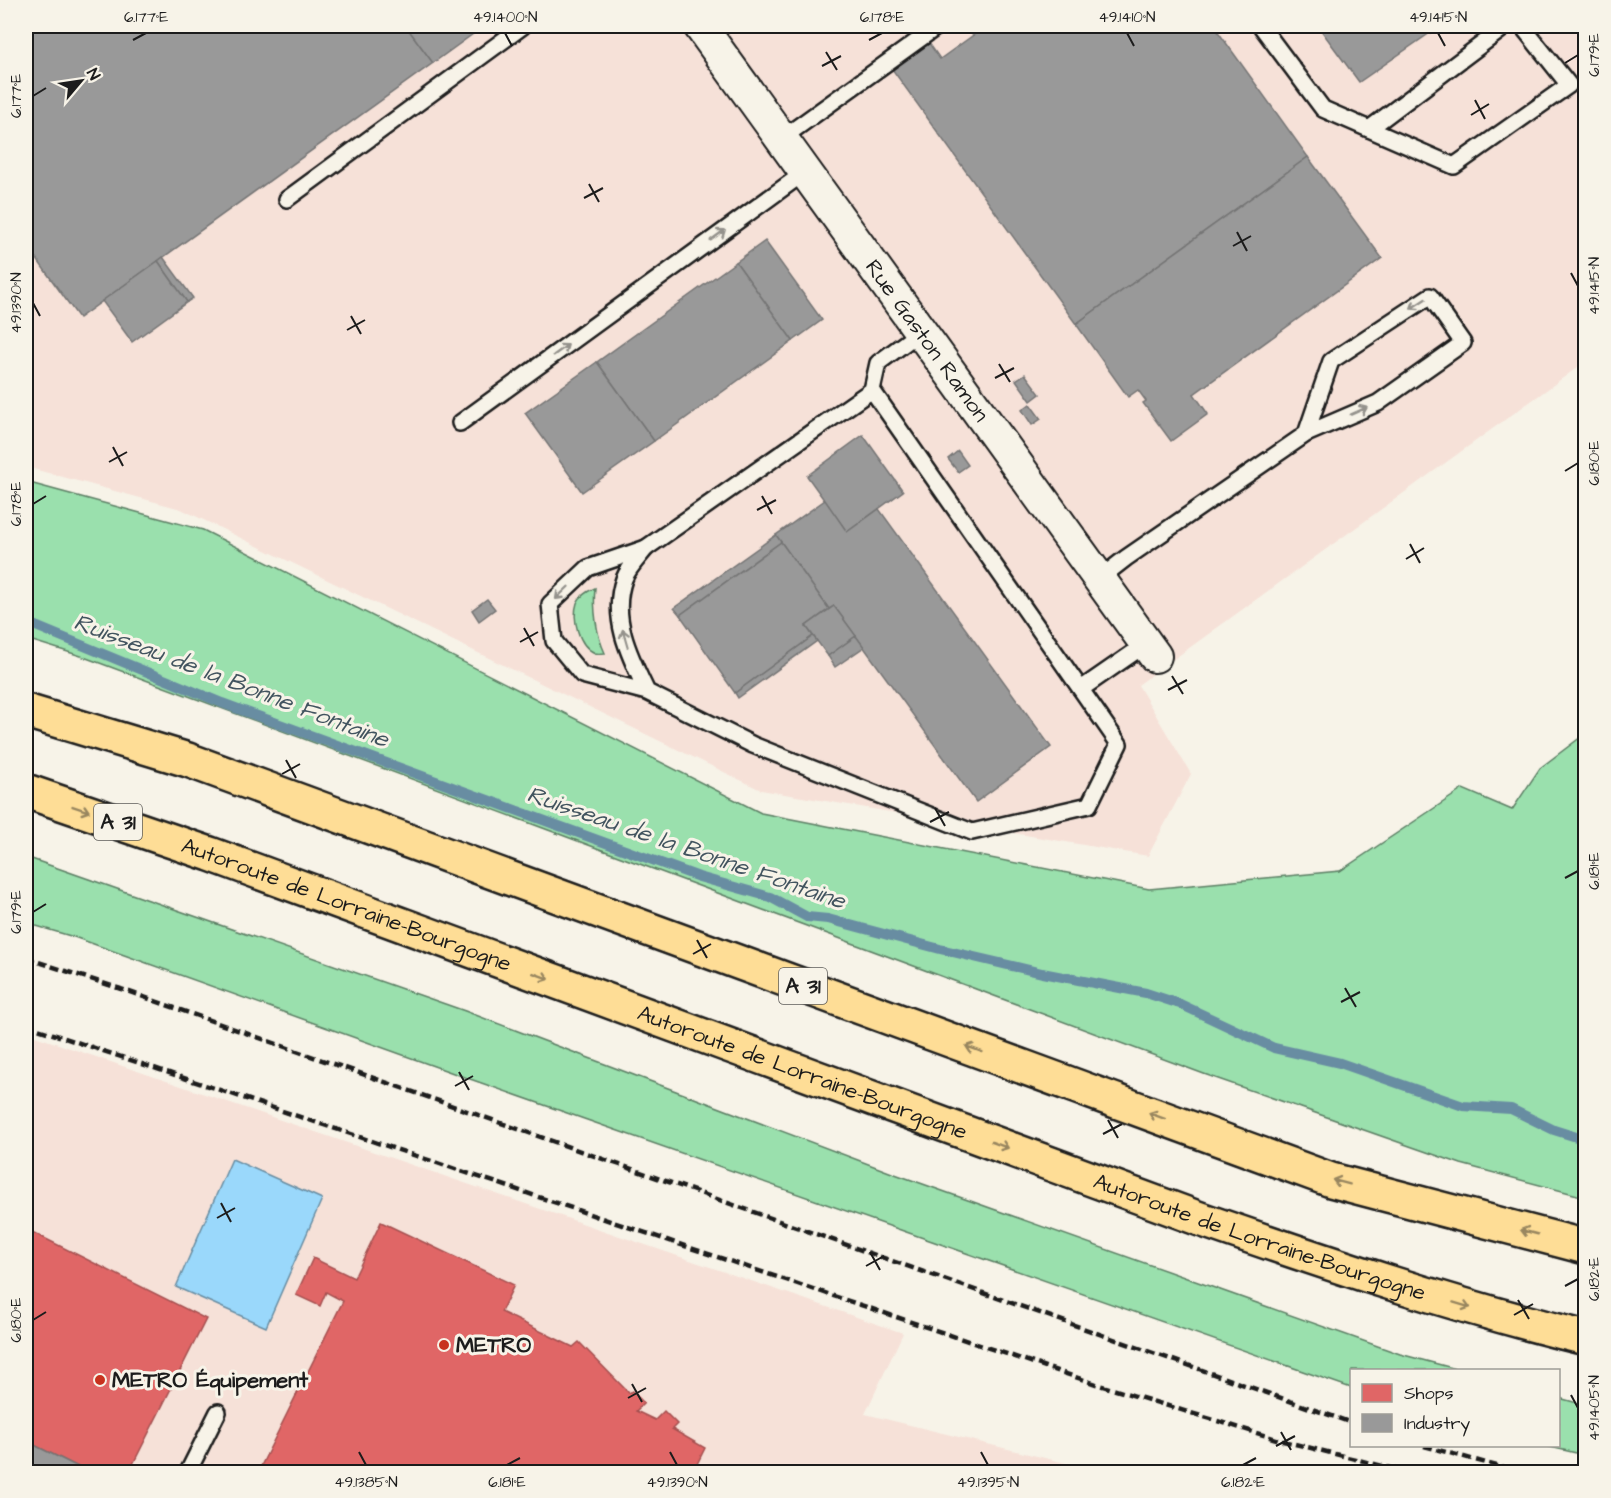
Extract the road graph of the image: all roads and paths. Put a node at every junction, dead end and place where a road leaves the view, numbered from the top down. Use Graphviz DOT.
graph roads {
  1 [pos="524,26"];
  2 [pos="700,26"];
  3 [pos="938,26"];
  4 [pos="1261,26"];
  5 [pos="1506,26"];
  6 [pos="1522,26"];
  7 [pos="1369,129"];
  8 [pos="781,139"];
  9 [pos="805,172"];
  10 [pos="286,199"];
  11 [pos="921,332"];
  12 [pos="872,390"];
  13 [pos="460,423"];
  14 [pos="1306,434"];
  15 [pos="646,548"];
  16 [pos="1099,579"];
  17 [pos="1150,650"];
  18 [pos="1081,689"];
  19 [pos="647,692"];
  20 [pos="26,711"];
  21 [pos="26,791"];
  22 [pos="1586,1248"];
  23 [pos="1586,1338"];
  24 [pos="218,1412"];
  25 [pos="188,1473"];
  1 -- 10 [label="lane"];
  2 -- 8 [label="street, Rue Gaston Ramon"];
  3 -- 8 [label="lane"];
  4 -- 7 [label="lane"];
  5 -- 7 [label="lane"];
  6 -- 7 [label="lane"];
  8 -- 9 [label="street, Rue Gaston Ramon"];
  9 -- 11 [label="street, Rue Gaston Ramon"];
  13 -- 9 [label="lane, one-way"];
  11 -- 12 [label="lane"];
  11 -- 16 [label="street, Rue Gaston Ramon"];
  12 -- 15 [label="lane"];
  12 -- 18 [label="lane"];
  14 -- 14 [label="lane, one-way"];
  14 -- 16 [label="lane"];
  19 -- 15 [label="lane, one-way"];
  15 -- 19 [label="lane, one-way"];
  16 -- 17 [label="street, Rue Gaston Ramon"];
  17 -- 18 [label="lane"];
  18 -- 19 [label="lane"];
  22 -- 20 [label="highway, A 31, one-way"];
  21 -- 23 [label="highway, Autoroute de Lorraine-Bourgogne / A 31, one-way"];
  24 -- 25 [label="lane"];
}
